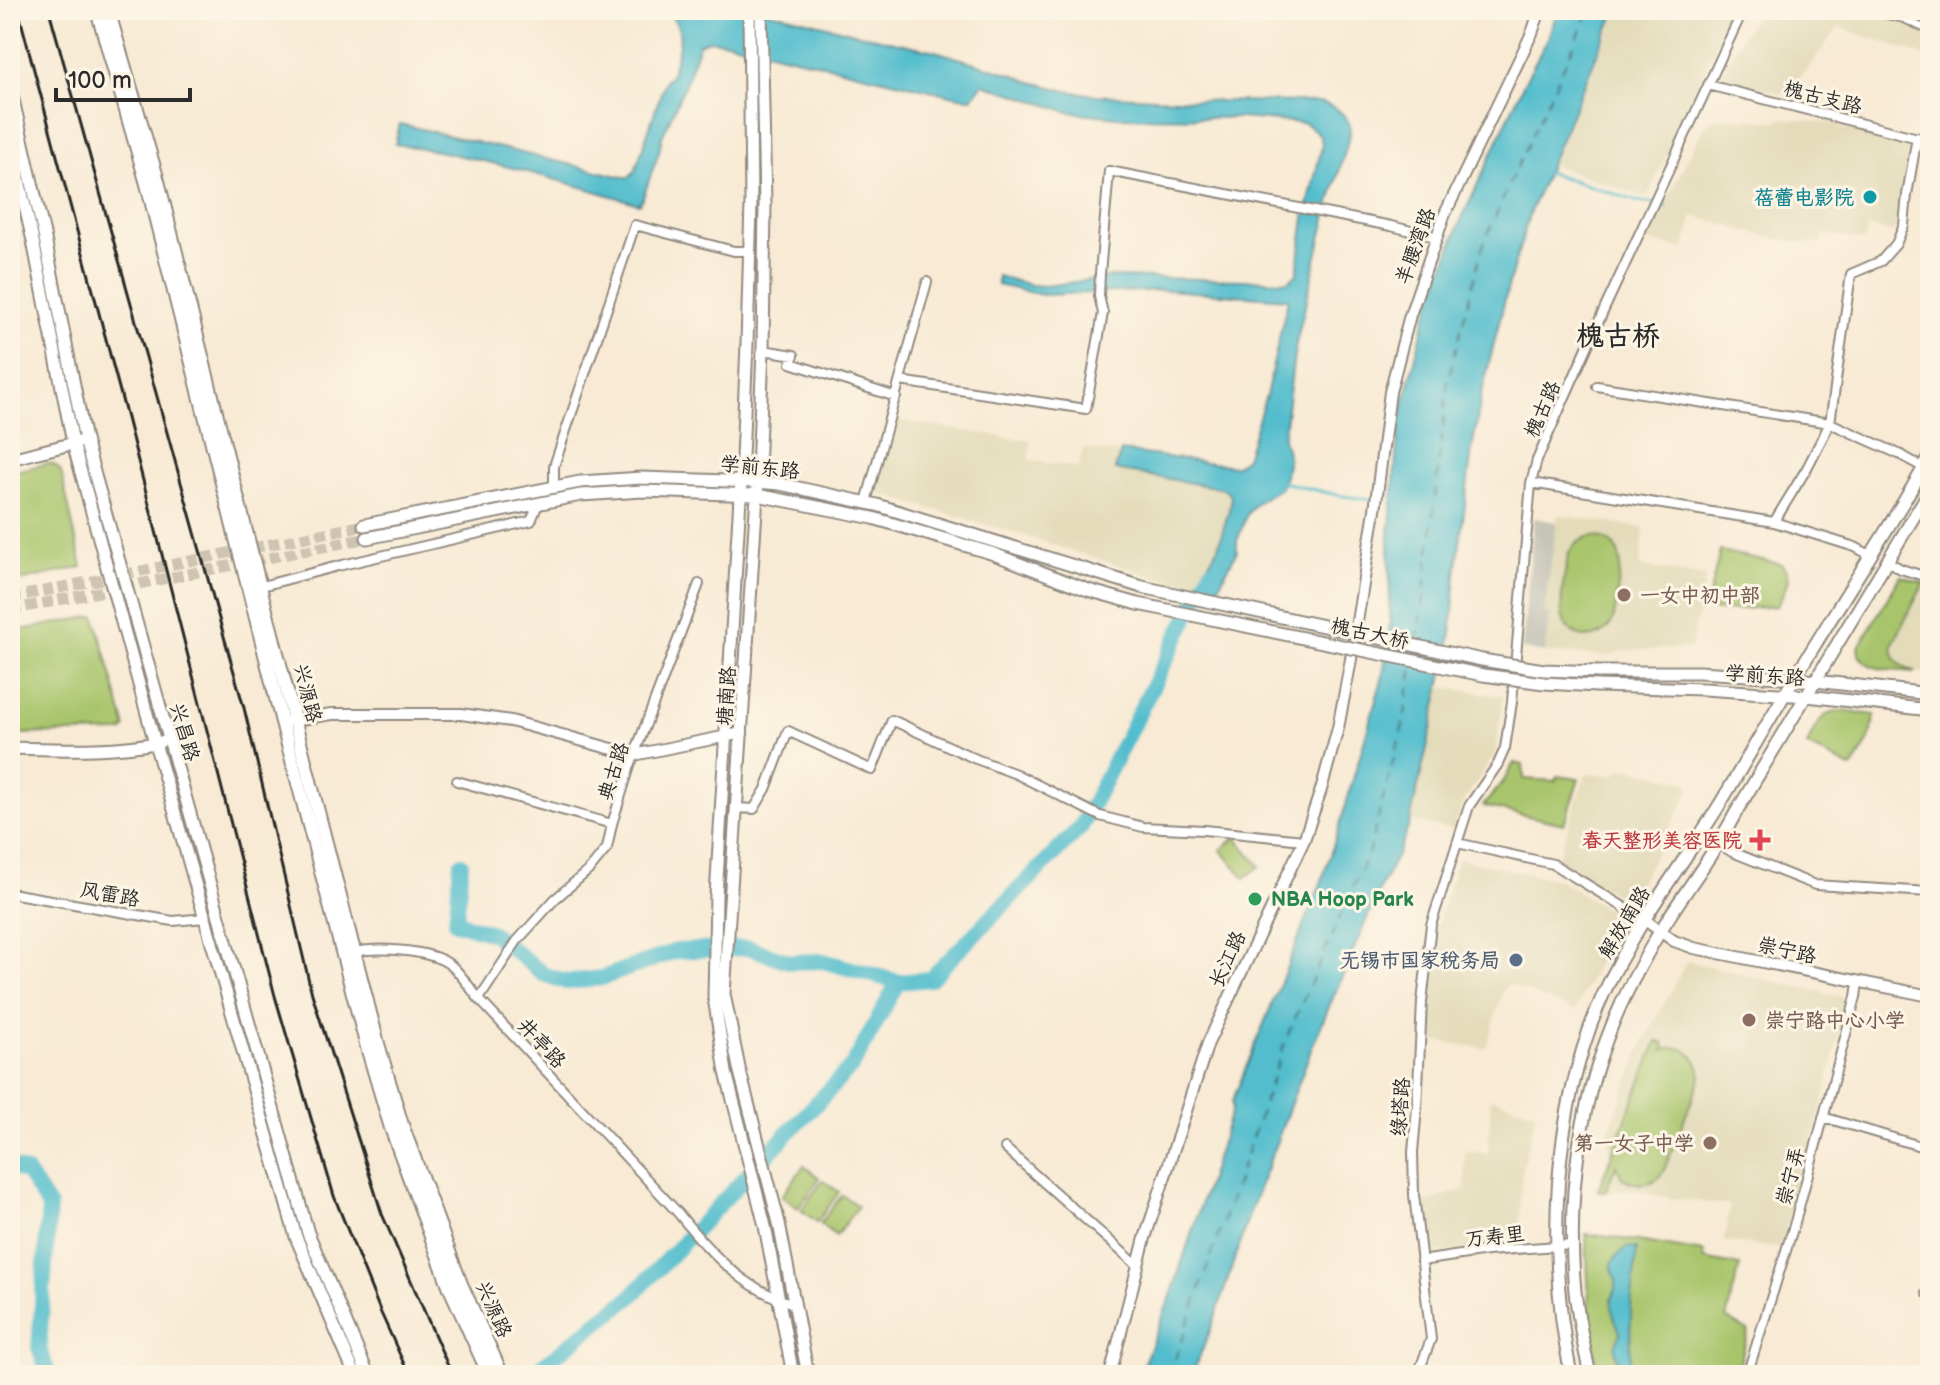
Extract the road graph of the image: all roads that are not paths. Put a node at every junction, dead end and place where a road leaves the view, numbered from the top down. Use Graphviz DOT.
graph roads {
  1 [pos="97,10"];
  2 [pos="108,10"];
  3 [pos="749,10"];
  4 [pos="761,10"];
  5 [pos="1540,10"];
  6 [pos="1743,10"];
  7 [pos="1866,10"];
  8 [pos="1901,10"];
  9 [pos="1930,11"];
  10 [pos="1904,19"];
  11 [pos="1930,31"];
  12 [pos="1708,85"];
  13 [pos="10,87"];
  14 [pos="1917,137"];
  15 [pos="10,141"];
  16 [pos="1930,141"];
  17 [pos="1436,237"];
  18 [pos="750,251"];
  19 [pos="927,282"];
  20 [pos="763,350"];
  21 [pos="900,381"];
  22 [pos="1597,386"];
  23 [pos="896,397"];
  24 [pos="1830,423"];
  25 [pos="79,442"];
  26 [pos="10,459"];
  27 [pos="1927,463"];
  28 [pos="741,481"];
  29 [pos="1531,483"];
  30 [pos="554,486"];
  31 [pos="757,488"];
  32 [pos="1930,490"];
  33 [pos="866,502"];
  34 [pos="538,504"];
  35 [pos="1375,510"];
  36 [pos="1774,522"];
  37 [pos="364,525"];
  38 [pos="367,538"];
  39 [pos="1870,555"];
  40 [pos="1887,561"];
  41 [pos="1930,578"];
  42 [pos="699,584"];
  43 [pos="1142,587"];
  44 [pos="254,588"];
  45 [pos="1138,604"];
  46 [pos="1598,672"];
  47 [pos="1795,679"];
  48 [pos="1815,682"];
  49 [pos="1597,686"];
  50 [pos="1785,694"];
  51 [pos="1930,694"];
  52 [pos="1807,696"];
  53 [pos="1930,710"];
  54 [pos="288,721"];
  55 [pos="742,733"];
  56 [pos="724,736"];
  57 [pos="168,740"];
  58 [pos="155,743"];
  59 [pos="10,748"];
  60 [pos="634,755"];
  61 [pos="457,781"];
  62 [pos="737,808"];
  63 [pos="612,824"];
  64 [pos="1304,840"];
  65 [pos="1457,843"];
  66 [pos="1719,844"];
  67 [pos="1930,892"];
  68 [pos="10,893"];
  69 [pos="205,918"];
  70 [pos="1645,920"];
  71 [pos="1661,931"];
  72 [pos="354,952"];
  73 [pos="720,982"];
  74 [pos="1858,983"];
  75 [pos="1930,996"];
  76 [pos="479,999"];
  77 [pos="1823,1117"];
  78 [pos="1005,1148"];
  79 [pos="1930,1149"];
  80 [pos="1572,1245"];
  81 [pos="1557,1246"];
  82 [pos="1421,1261"];
  83 [pos="1138,1266"];
  84 [pos="1930,1286"];
  85 [pos="1930,1294"];
  86 [pos="780,1300"];
  87 [pos="795,1304"];
  88 [pos="355,1375"];
  89 [pos="368,1375"];
  90 [pos="489,1375"];
  91 [pos="502,1375"];
  92 [pos="793,1375"];
  93 [pos="808,1375"];
  94 [pos="1110,1375"];
  95 [pos="1423,1375"];
  96 [pos="1571,1375"];
  97 [pos="1590,1375"];
  98 [pos="1747,1375"];
  1 -- 44 [label="main road, 兴源路"];
  2 -- 44 [label="main road, 兴源路"];
  3 -- 18 [label="main road, 塘南路"];
  4 -- 20 [label="main road, 塘南路"];
  5 -- 17 [label="street, 羊腰湾路"];
  6 -- 12 [label="street, 槐古路"];
  7 -- 10 [label="street"];
  8 -- 10 [label="street"];
  9 -- 10 [label="street"];
  10 -- 11 [label="street"];
  12 -- 14 [label="street, 槐古支路"];
  12 -- 29 [label="street, 槐古路"];
  13 -- 25 [label="main road, 兴昌路"];
  14 -- 16 [label="street, 槐古支路"];
  14 -- 24 [label="street"];
  15 -- 25 [label="main road, 兴昌路"];
  17 -- 21 [label="street"];
  17 -- 35 [label="street, 羊腰湾路"];
  18 -- 28 [label="main road, 塘南路"];
  18 -- 30 [label="street"];
  19 -- 21 [label="street"];
  20 -- 23 [label="street"];
  20 -- 31 [label="main road, 塘南路"];
  21 -- 23 [label="street"];
  22 -- 24 [label="street"];
  23 -- 33 [label="street"];
  24 -- 27 [label="street"];
  24 -- 36 [label="street"];
  25 -- 26 [label="main road"];
  25 -- 57 [label="main road, 兴昌路"];
  25 -- 58 [label="main road, 兴昌路"];
  27 -- 39 [label="main road, 解放南路"];
  28 -- 30 [label="main road, 学前东路"];
  28 -- 31 [label="main road, 学前东路"];
  28 -- 56 [label="main road, 塘南路"];
  29 -- 36 [label="street"];
  29 -- 65 [label="street, 槐古路"];
  30 -- 37 [label="main road, 学前东路"];
  31 -- 33 [label="main road, 学前东路"];
  31 -- 34 [label="main road, 学前东路"];
  31 -- 45 [label="main road, 学前东路"];
  31 -- 55 [label="main road, 塘南路"];
  32 -- 40 [label="main road, 解放南路"];
  33 -- 43 [label="main road, 学前东路"];
  34 -- 38 [label="main road, 学前东路"];
  34 -- 44 [label="street"];
  35 -- 64 [label="street, 长江路"];
  36 -- 39 [label="street"];
  39 -- 47 [label="main road, 解放南路"];
  40 -- 41 [label="street"];
  40 -- 48 [label="main road, 解放南路"];
  42 -- 60 [label="street, 典古路"];
  43 -- 46 [label="main road, 槐古大桥, bridge"];
  44 -- 54 [label="main road, 兴源路"];
  45 -- 49 [label="main road, 槐古大桥, bridge"];
  46 -- 47 [label="main road, 学前东路"];
  47 -- 48 [label="main road, 学前东路"];
  47 -- 50 [label="main road, 解放南路"];
  48 -- 51 [label="main road, 学前东路"];
  48 -- 52 [label="main road, 解放南路"];
  49 -- 50 [label="main road, 学前东路"];
  50 -- 52 [label="main road, 学前东路"];
  50 -- 70 [label="main road, 解放南路"];
  52 -- 53 [label="main road, 学前东路"];
  52 -- 66 [label="main road, 解放南路"];
  54 -- 60 [label="street"];
  54 -- 72 [label="main road, 兴源路"];
  54 -- 90 [label="main road, 兴源路"];
  55 -- 56 [label="street"];
  55 -- 62 [label="main road, 塘南路"];
  56 -- 60 [label="street"];
  56 -- 73 [label="main road, 塘南路"];
  57 -- 58 [label="main road"];
  57 -- 89 [label="main road, 兴昌路"];
  58 -- 59 [label="main road"];
  58 -- 69 [label="main road, 兴昌路"];
  60 -- 63 [label="street, 典古路"];
  61 -- 63 [label="street"];
  62 -- 64 [label="street"];
  62 -- 73 [label="main road, 塘南路"];
  63 -- 76 [label="street, 典古路"];
  64 -- 83 [label="street, 长江路"];
  65 -- 70 [label="street"];
  65 -- 82 [label="street, 绿塔路"];
  66 -- 67 [label="street"];
  66 -- 71 [label="main road, 解放南路"];
  68 -- 69 [label="street, 风雷路"];
  69 -- 88 [label="main road, 兴昌路"];
  70 -- 71 [label="street, 崇宁路"];
  70 -- 81 [label="main road, 解放南路"];
  71 -- 74 [label="street, 崇宁路"];
  71 -- 80 [label="main road, 解放南路"];
  72 -- 76 [label="street, 井亭路"];
  72 -- 91 [label="main road, 兴源路"];
  73 -- 86 [label="main road, 塘南路"];
  73 -- 87 [label="main road, 塘南路"];
  74 -- 75 [label="street, 崇宁路"];
  74 -- 77 [label="street, 崇宁弄"];
  76 -- 86 [label="street, 井亭路"];
  77 -- 79 [label="street"];
  77 -- 98 [label="street, 崇宁弄"];
  78 -- 83 [label="street"];
  80 -- 81 [label="street, 万寿里"];
  80 -- 97 [label="main road, 解放南路"];
  81 -- 82 [label="street, 万寿里"];
  81 -- 96 [label="main road, 解放南路"];
  82 -- 95 [label="street, 绿塔路"];
  83 -- 94 [label="street, 长江路"];
  84 -- 85 [label="street"];
  86 -- 87 [label="street, 井亭路"];
  86 -- 92 [label="main road, 塘南路"];
  87 -- 93 [label="main road, 塘南路"];
}
